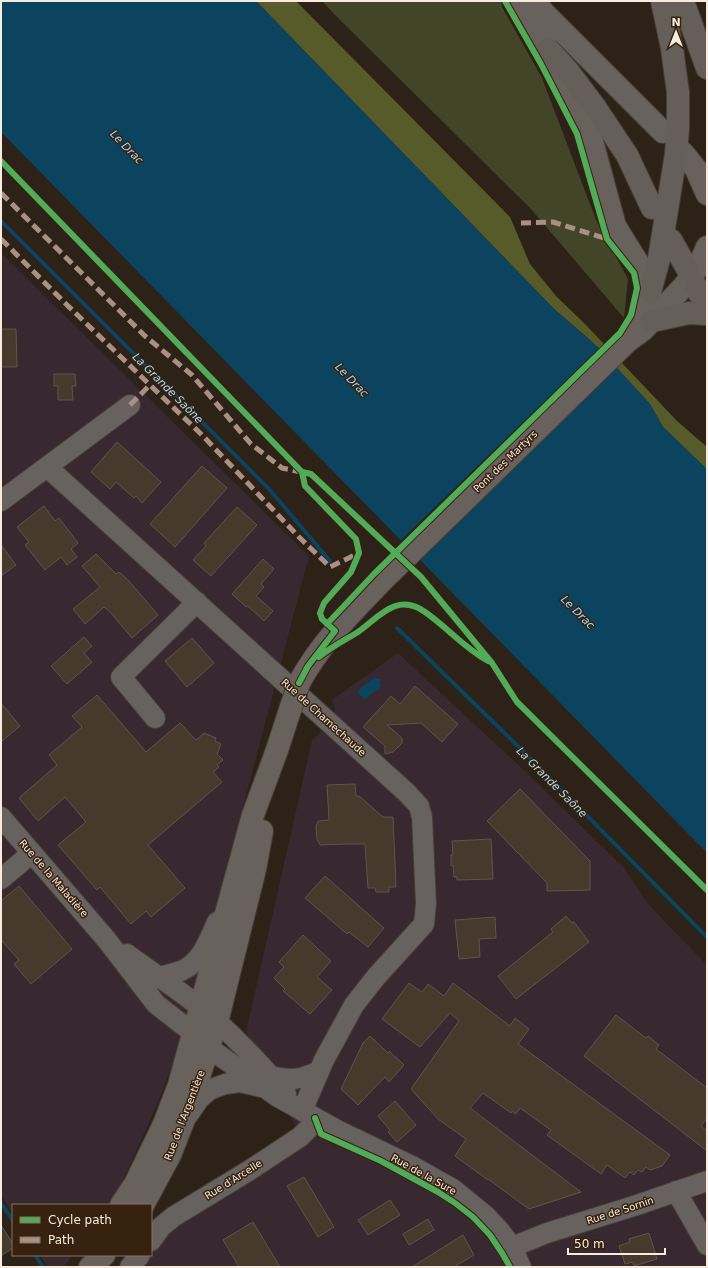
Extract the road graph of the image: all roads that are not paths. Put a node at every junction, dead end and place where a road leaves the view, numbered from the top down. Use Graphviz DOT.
graph roads {
  1 [pos="518,1"];
  2 [pos="534,1"];
  3 [pos="662,1"];
  4 [pos="683,1"];
  5 [pos="548,49"];
  6 [pos="707,68"];
  7 [pos="663,132"];
  8 [pos="684,153"];
  9 [pos="707,194"];
  10 [pos="652,208"];
  11 [pos="671,240"];
  12 [pos="707,247"];
  13 [pos="698,291"];
  14 [pos="650,292"];
  15 [pos="652,321"];
  16 [pos="628,341"];
  17 [pos="130,405"];
  18 [pos="47,467"];
  19 [pos="1,501"];
  20 [pos="197,602"];
  21 [pos="155,718"];
  22 [pos="277,750"];
  23 [pos="1,817"];
  24 [pos="32,853"];
  25 [pos="1,879"];
  26 [pos="234,883"];
  27 [pos="150,980"];
  28 [pos="200,1007"];
  29 [pos="217,1022"];
  30 [pos="193,1033"];
  31 [pos="209,1048"];
  32 [pos="319,1070"];
  33 [pos="269,1082"];
  34 [pos="309,1114"];
  35 [pos="183,1123"];
  36 [pos="707,1181"];
  37 [pos="676,1191"];
  38 [pos="121,1204"];
  39 [pos="144,1204"];
  40 [pos="152,1240"];
  41 [pos="707,1245"];
  42 [pos="512,1247"];
  43 [pos="84,1256"];
  44 [pos="103,1256"];
  45 [pos="139,1256"];
  46 [pos="77,1267"];
  47 [pos="90,1267"];
  48 [pos="130,1267"];
  49 [pos="521,1267"];
  1 -- 5 [label="main road"];
  2 -- 7 [label="main road"];
  3 -- 14 [label="highway"];
  4 -- 6 [label="highway"];
  5 -- 10 [label="highway"];
  5 -- 14 [label="main road"];
  8 -- 9 [label="main road"];
  11 -- 13 [label="highway"];
  12 -- 15 [label="main road, Pont des Martyrs"];
  13 -- 15 [label="highway"];
  14 -- 16 [label="main road"];
  15 -- 16 [label="main road, Pont des Martyrs"];
  16 -- 22 [label="main road, Pont des Martyrs, bridge"];
  17 -- 18 [label="street"];
  18 -- 19 [label="street"];
  18 -- 20 [label="street, Rue de Chamechaude"];
  20 -- 21 [label="street"];
  20 -- 32 [label="street, Rue de Chamechaude"];
  22 -- 26 [label="main road, Rue de l'Argentière"];
  22 -- 29 [label="main road, Rue de l'Argentière"];
  23 -- 24 [label="street, Rue de la Maladière"];
  24 -- 25 [label="street"];
  24 -- 27 [label="street, Rue de la Maladière"];
  26 -- 27 [label="street"];
  26 -- 28 [label="main road, Rue de l'Argentière"];
  27 -- 28 [label="street, Rue de la Maladière"];
  27 -- 30 [label="street, Rue de la Maladière"];
  28 -- 29 [label="street, Rue de la Maladière"];
  28 -- 30 [label="main road, Rue de l'Argentière"];
  29 -- 31 [label="main road, Rue de l'Argentière"];
  29 -- 33 [label="street, Rue de la Sure"];
  30 -- 31 [label="street, Rue de la Sure"];
  30 -- 38 [label="main road, Rue de l'Argentière"];
  31 -- 33 [label="street, Rue de la Sure"];
  31 -- 35 [label="main road, Rue de l'Argentière"];
  32 -- 33 [label="street"];
  32 -- 34 [label="street, Rue de Chamechaude"];
  33 -- 34 [label="street, Rue de la Sure"];
  33 -- 35 [label="street"];
  34 -- 40 [label="street, Rue d'Arcelle"];
  34 -- 42 [label="street, Rue de la Sure"];
  35 -- 39 [label="main road, Rue de l'Argentière"];
  36 -- 37 [label="street, Rue de Sornin"];
  37 -- 41 [label="street"];
  37 -- 42 [label="street, Rue de Sornin"];
  42 -- 49 [label="street, Rue de la Sure"];
  43 -- 46 [label="main road"];
  44 -- 47 [label="main road"];
  45 -- 48 [label="street"];
}
